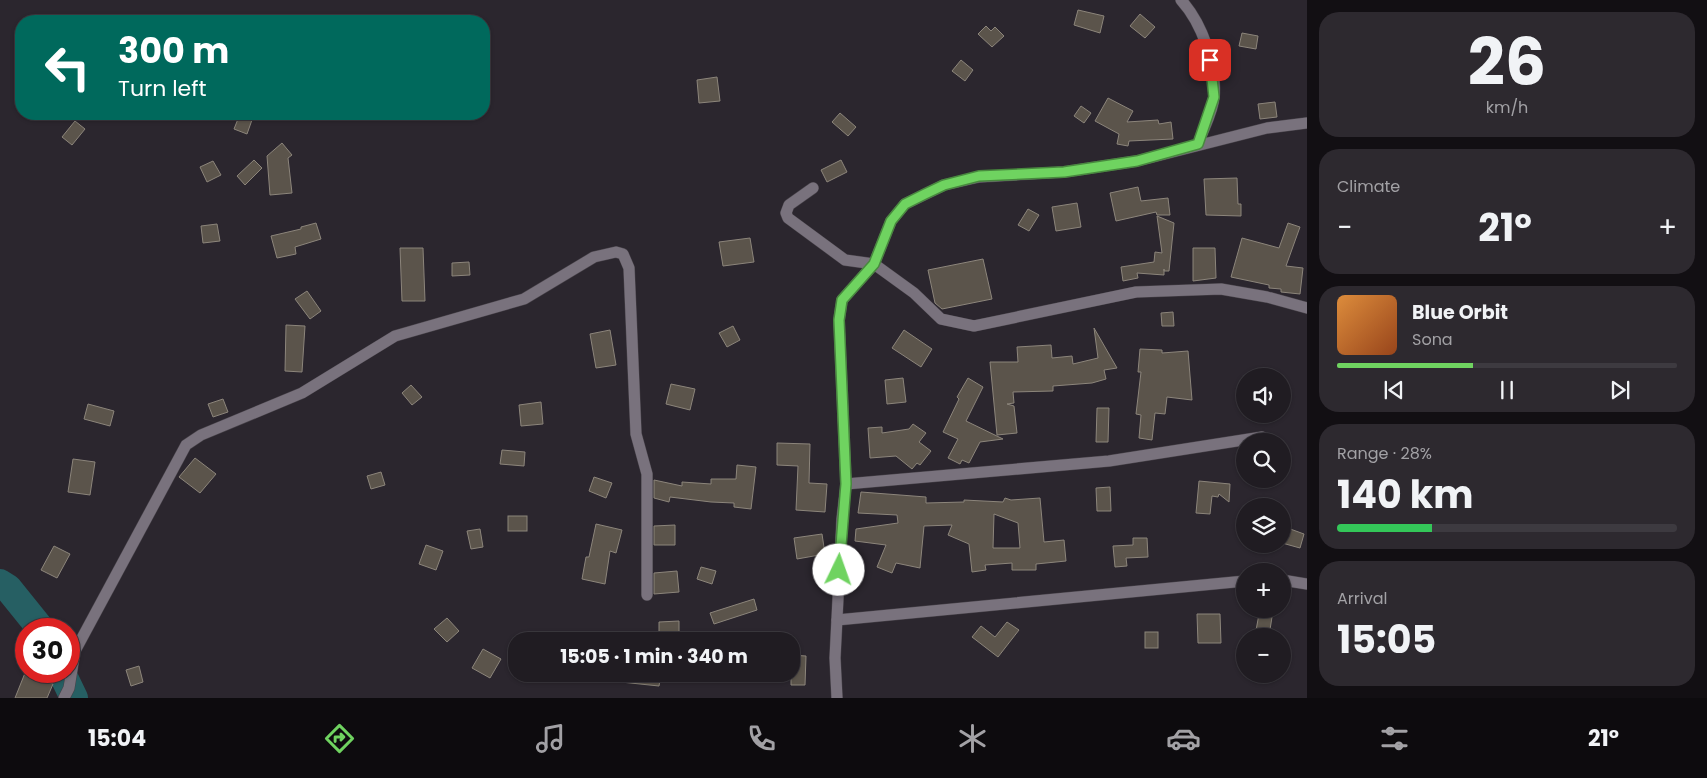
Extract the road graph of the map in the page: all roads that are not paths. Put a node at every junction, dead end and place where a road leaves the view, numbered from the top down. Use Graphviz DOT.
graph roads {
  1 [pos="1181,0"];
  2 [pos="1307,123"];
  3 [pos="1198,144"];
  4 [pos="812,188"];
  5 [pos="874,264"];
  6 [pos="1307,308"];
  7 [pos="1236,441"];
  8 [pos="846,484"];
  9 [pos="1291,581"];
  10 [pos="1236,582"];
  11 [pos="1307,584"];
  12 [pos="646,595"];
  13 [pos="837,620"];
  14 [pos="64,698"];
  15 [pos="837,698"];
  1 -- 3 [label="street"];
  2 -- 3 [label="street"];
  3 -- 5 [label="street"];
  4 -- 5 [label="street"];
  5 -- 6 [label="street"];
  5 -- 8 [label="street"];
  7 -- 8 [label="street"];
  8 -- 13 [label="street"];
  9 -- 11 [label="street"];
  10 -- 13 [label="street"];
  12 -- 14 [label="street"];
  13 -- 15 [label="street"];
}
